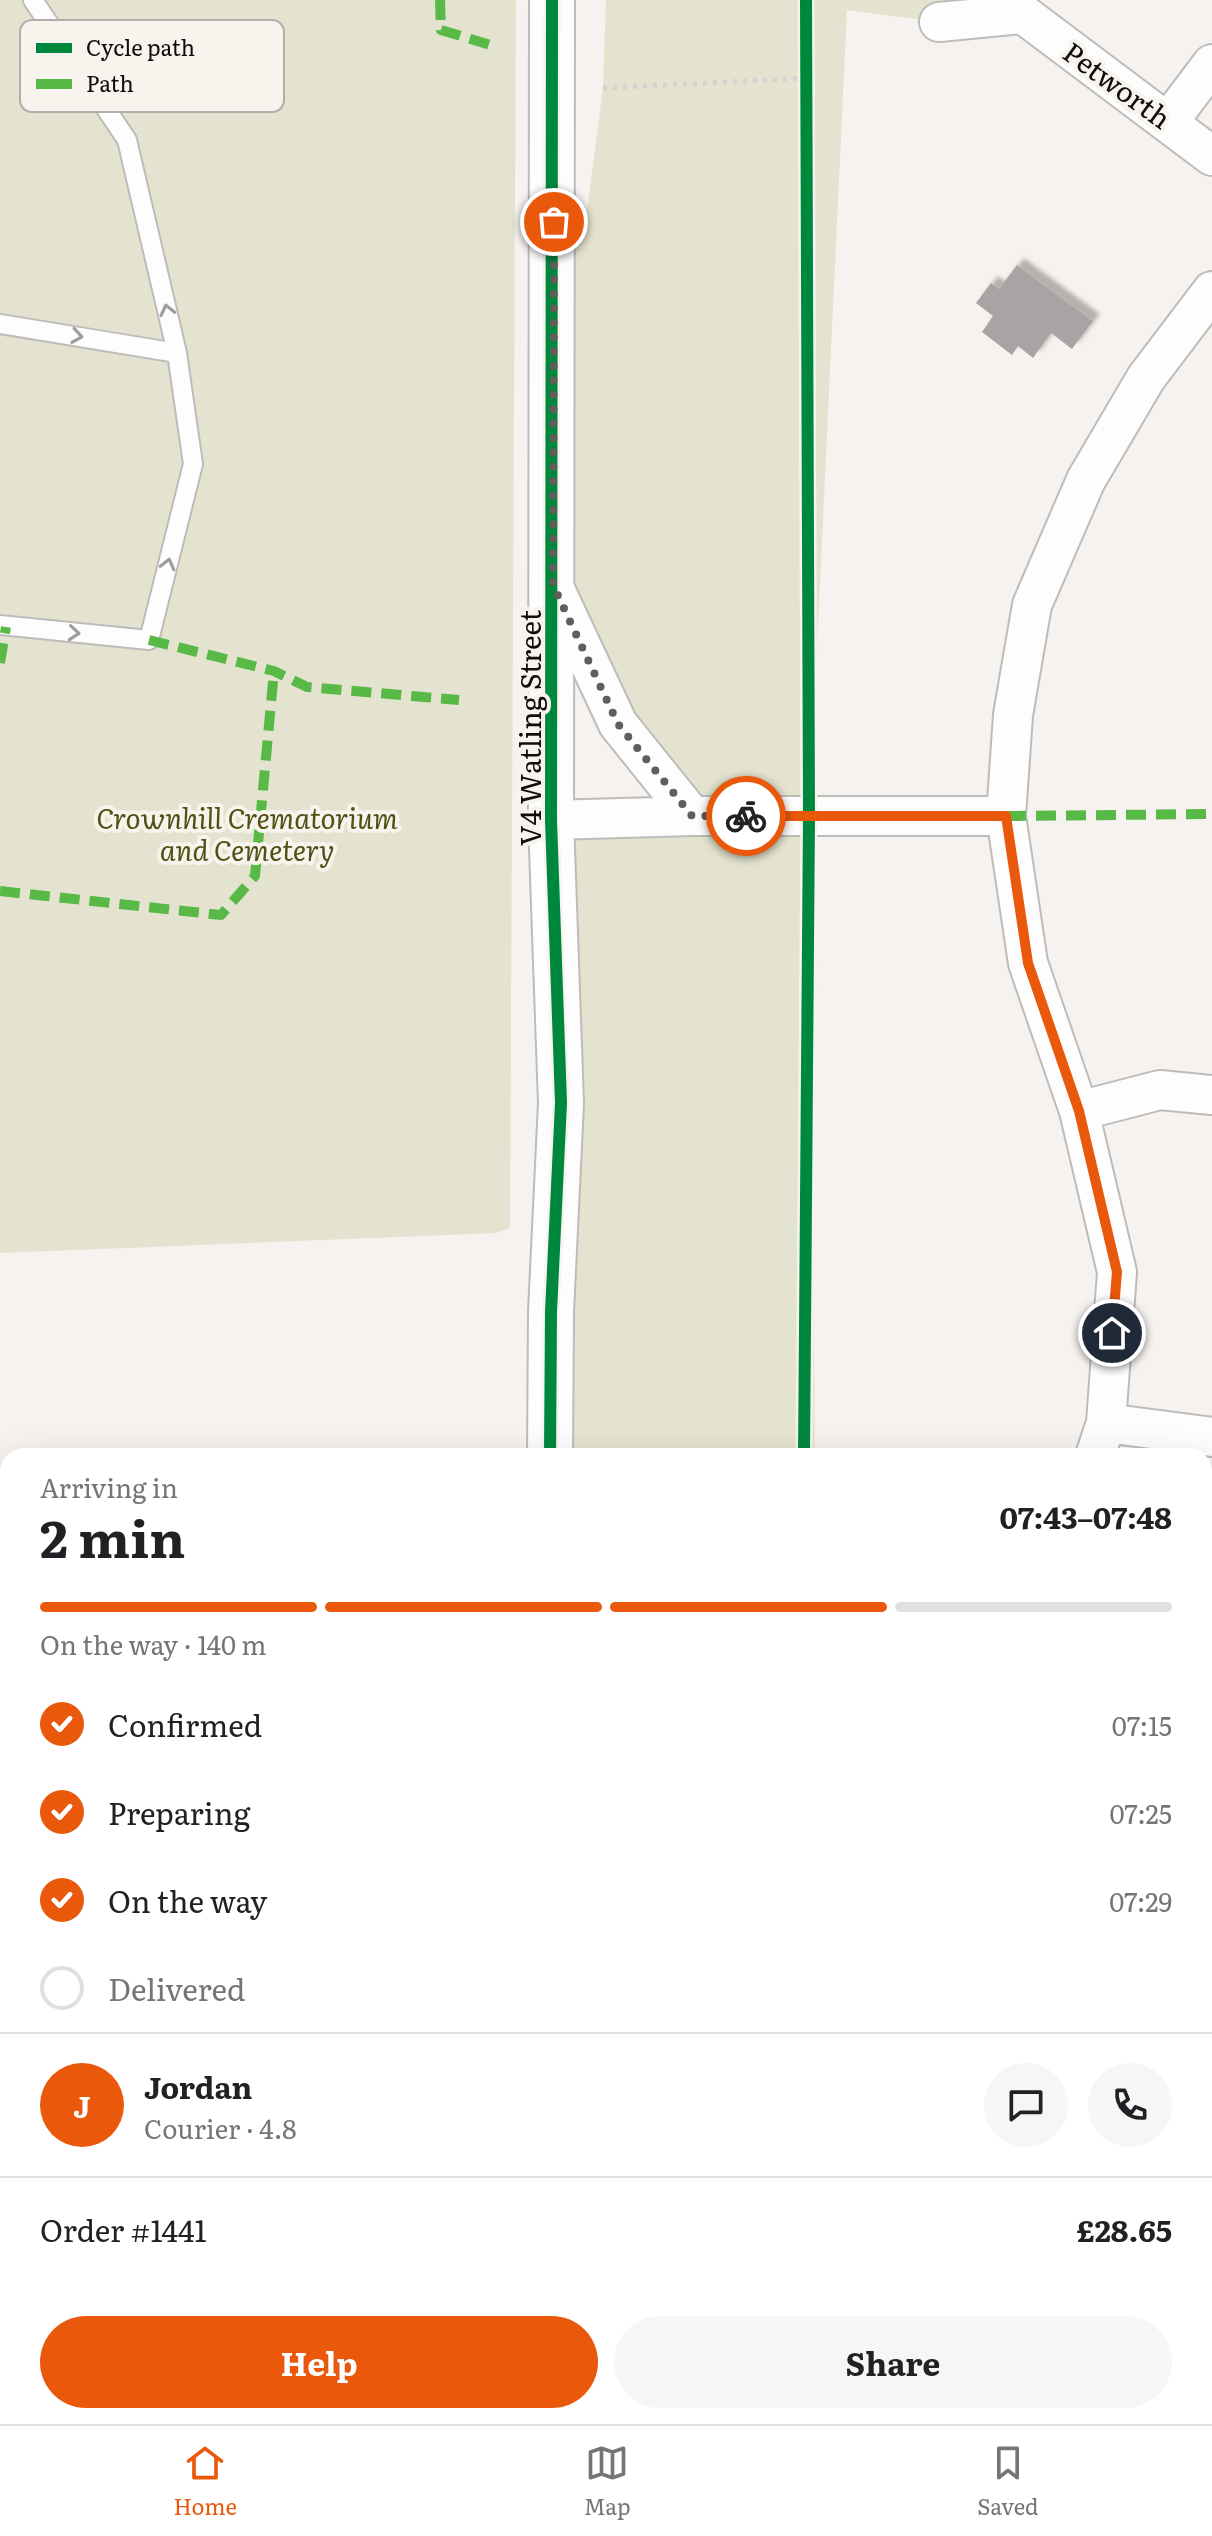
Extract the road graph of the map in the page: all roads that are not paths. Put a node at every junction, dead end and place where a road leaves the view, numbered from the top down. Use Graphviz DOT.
graph roads {
  1 [pos="33,0"];
  2 [pos="552,0"];
  3 [pos="1023,7"];
  4 [pos="46,20"];
  5 [pos="939,22"];
  6 [pos="1212,64"];
  7 [pos="108,112"];
  8 [pos="1169,121"];
  9 [pos="1212,156"];
  10 [pos="1212,291"];
  11 [pos="0,324"];
  12 [pos="177,353"];
  13 [pos="553,585"];
  14 [pos="0,625"];
  15 [pos="692,816"];
  16 [pos="1006,816"];
  17 [pos="551,820"];
  18 [pos="1212,1095"];
  19 [pos="1079,1111"];
  20 [pos="1212,1437"];
  21 [pos="1101,1440"];
  22 [pos="550,1448"];
  4 -- 1 [label="lane, one-way"];
  2 -- 13 [label="street, V4 Watling Street"];
  3 -- 5 [label="street, Petworth"];
  3 -- 8 [label="street, Petworth"];
  6 -- 8 [label="street"];
  12 -- 7 [label="lane, one-way"];
  8 -- 9 [label="street, Petworth"];
  10 -- 16 [label="street"];
  11 -- 12 [label="lane, one-way"];
  14 -- 12 [label="lane, one-way"];
  13 -- 15 [label="street"];
  13 -- 17 [label="street, V4 Watling Street"];
  15 -- 16 [label="street"];
  15 -- 17 [label="street"];
  16 -- 19 [label="street"];
  17 -- 22 [label="street, V4 Watling Street"];
  18 -- 19 [label="street"];
  19 -- 21 [label="street"];
  20 -- 21 [label="street"];
}
